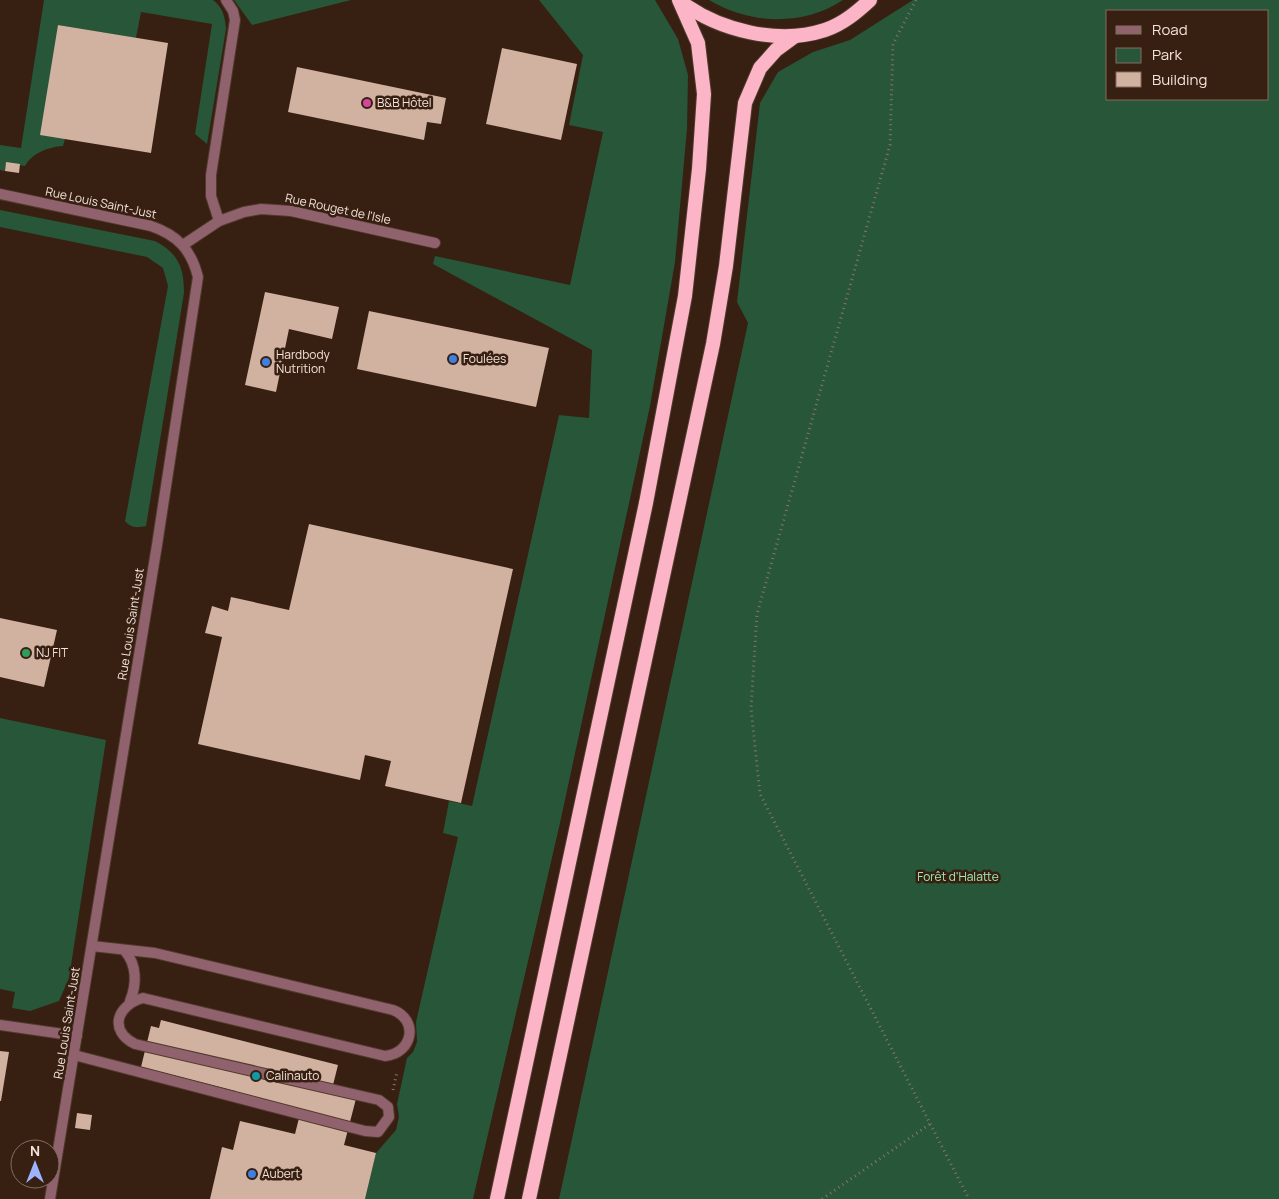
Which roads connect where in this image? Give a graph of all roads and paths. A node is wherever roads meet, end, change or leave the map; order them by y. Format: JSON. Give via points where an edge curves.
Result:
{"nodes":[{"id":1,"x":226,"y":0,"type":"edge"},
{"id":2,"x":679,"y":0,"type":"edge"},
{"id":3,"x":870,"y":0,"type":"edge"},
{"id":4,"x":916,"y":0,"type":"edge"},
{"id":5,"x":795,"y":36,"type":"junction"},
{"id":6,"x":0,"y":194,"type":"edge"},
{"id":7,"x":220,"y":221,"type":"junction"},
{"id":8,"x":435,"y":243,"type":"dead end"},
{"id":9,"x":183,"y":245,"type":"junction"},
{"id":10,"x":92,"y":946,"type":"junction"},
{"id":11,"x":125,"y":951,"type":"junction"},
{"id":12,"x":130,"y":1001,"type":"junction"},
{"id":13,"x":0,"y":1025,"type":"edge"},
{"id":14,"x":77,"y":1036,"type":"junction"},
{"id":15,"x":402,"y":1050,"type":"junction"},
{"id":16,"x":74,"y":1055,"type":"junction"},
{"id":17,"x":388,"y":1107,"type":"junction"},
{"id":18,"x":930,"y":1124,"type":"junction"},
{"id":19,"x":50,"y":1199,"type":"edge"},
{"id":20,"x":497,"y":1199,"type":"edge"},
{"id":21,"x":529,"y":1199,"type":"edge"},
{"id":22,"x":822,"y":1199,"type":"edge"},
{"id":23,"x":969,"y":1199,"type":"edge"}],
"edges":[{"from":1,"to":7,"type":"street","via":[[235,20],[210,186]]},
{"from":2,"to":5,"type":"highway","via":[[694,11],[726,25],[764,34]]},
{"from":2,"to":20,"type":"highway","via":[[698,43],[704,94],[700,169],[685,296],[646,504]]},
{"from":3,"to":5,"type":"highway","via":[[838,25]]},
{"from":4,"to":18,"type":"path","via":[[893,44],[890,145],[756,614],[751,708],[760,794]]},
{"from":5,"to":21,"type":"highway","via":[[760,68],[745,103],[714,344]]},
{"from":6,"to":9,"type":"street","name":"Rue Louis Saint-Just","via":[[151,226],[174,236]]},
{"from":7,"to":8,"type":"street","name":"Rue Rouget de l'Isle","via":[[244,212],[276,209]]},
{"from":7,"to":9,"type":"street","name":"Rue Rouget de l'Isle"},
{"from":9,"to":10,"type":"street","name":"Rue Louis Saint-Just","via":[[195,265],[197,290]]},
{"from":10,"to":11,"type":"street"},
{"from":10,"to":14,"type":"street","name":"Rue Louis Saint-Just"},
{"from":11,"to":12,"type":"street","via":[[133,964],[135,990]]},
{"from":11,"to":15,"type":"street","via":[[155,953],[402,1013],[410,1032]]},
{"from":12,"to":15,"type":"street","via":[[143,998],[385,1056]]},
{"from":12,"to":17,"type":"street","via":[[121,1010],[119,1022],[126,1040],[135,1044],[379,1100]]},
{"from":13,"to":14,"type":"street"},
{"from":14,"to":16,"type":"street","name":"Rue Louis Saint-Just"},
{"from":15,"to":17,"type":"path"},
{"from":16,"to":17,"type":"street","via":[[366,1131],[378,1132],[385,1125],[389,1117]]},
{"from":16,"to":19,"type":"street","name":"Rue Louis Saint-Just"},
{"from":18,"to":22,"type":"path"},
{"from":18,"to":23,"type":"path"}]}
